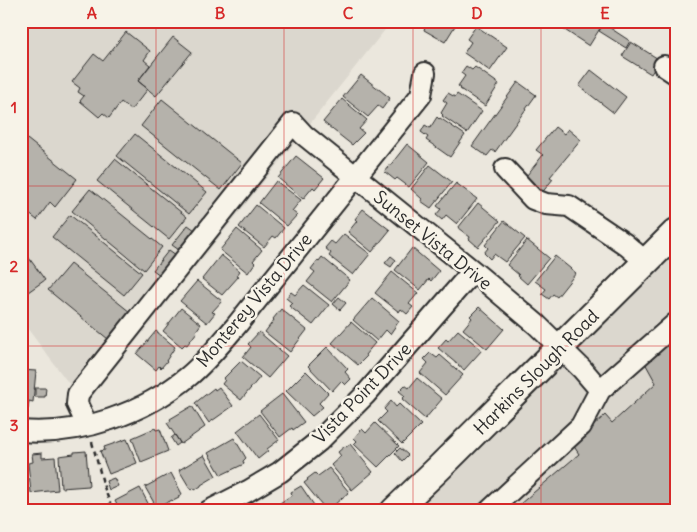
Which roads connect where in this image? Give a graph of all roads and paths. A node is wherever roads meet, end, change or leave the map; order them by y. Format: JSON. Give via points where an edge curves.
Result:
{"nodes":[{"id":1,"x":424,"y":73,"type":"dead end"},
{"id":2,"x":505,"y":169,"type":"dead end"},
{"id":3,"x":356,"y":177,"type":"junction"},
{"id":4,"x":676,"y":232,"type":"edge"},
{"id":5,"x":646,"y":262,"type":"junction"},
{"id":6,"x":473,"y":271,"type":"junction"},
{"id":7,"x":676,"y":323,"type":"edge"},
{"id":8,"x":560,"y":348,"type":"junction"},
{"id":9,"x":600,"y":390,"type":"junction"},
{"id":10,"x":21,"y":431,"type":"edge"},
{"id":11,"x":89,"y":432,"type":"junction"},
{"id":12,"x":113,"y":511,"type":"edge"},
{"id":13,"x":210,"y":511,"type":"edge"},
{"id":14,"x":394,"y":511,"type":"edge"},
{"id":15,"x":489,"y":511,"type":"edge"}],
"edges":[{"from":1,"to":3,"type":"street","name":"Monterey Vista Drive","via":[[421,95]]},
{"from":2,"to":5,"type":"street","via":[[533,198],[546,204],[569,206]]},
{"from":3,"to":6,"type":"street","name":"Sunset Vista Drive"},
{"from":3,"to":11,"type":"street","name":"Monterey Vista Drive","via":[[203,363],[160,396]]},
{"from":3,"to":11,"type":"street","name":"Sunset Vista Drive","via":[[293,123],[78,394],[77,404]]},
{"from":4,"to":5,"type":"main road","name":"Harkins Slough Road"},
{"from":5,"to":8,"type":"main road","name":"Harkins Slough Road"},
{"from":6,"to":8,"type":"street","name":"Sunset Vista Drive"},
{"from":6,"to":13,"type":"street","name":"Vista Point Drive","via":[[365,395],[320,441],[272,477]]},
{"from":7,"to":9,"type":"street"},
{"from":8,"to":9,"type":"street","name":"Sunset Vista Drive"},
{"from":8,"to":14,"type":"main road","name":"Harkins Slough Road"},
{"from":9,"to":15,"type":"street","via":[[581,426]]},
{"from":10,"to":11,"type":"street","name":"Monterey Vista Drive"},
{"from":11,"to":12,"type":"path"}]}
